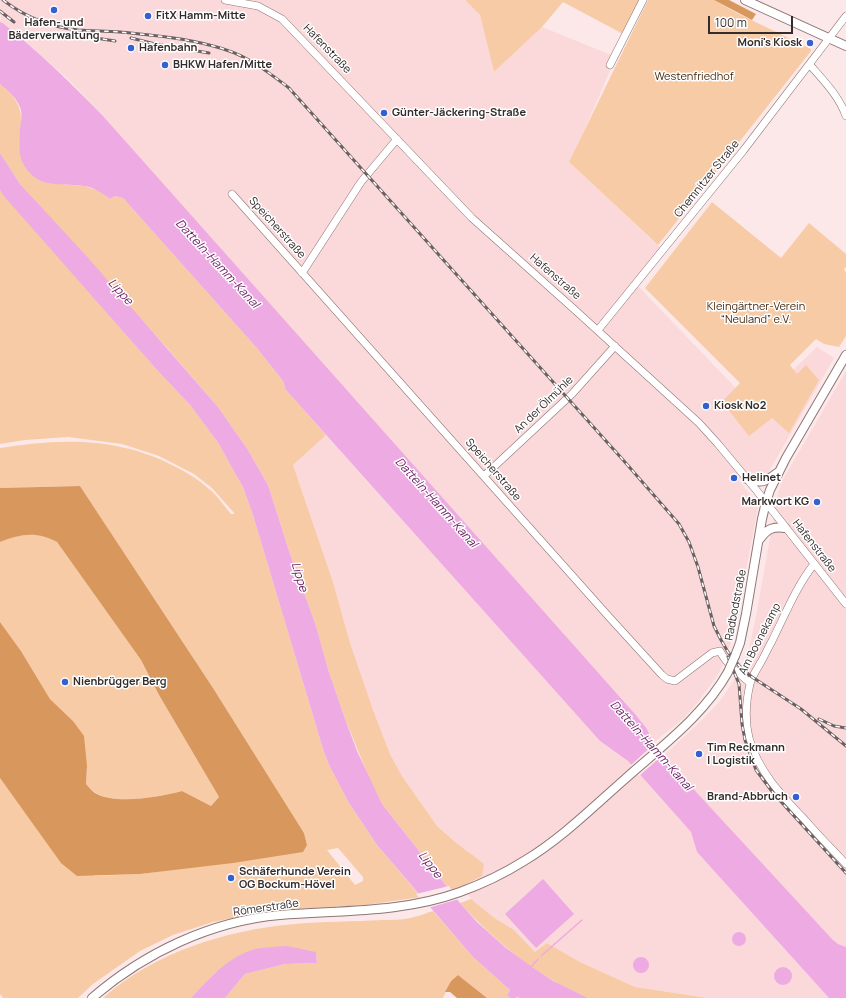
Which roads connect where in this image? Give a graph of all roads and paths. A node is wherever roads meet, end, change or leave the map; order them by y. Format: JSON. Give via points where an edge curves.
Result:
{"nodes":[{"id":1,"x":225,"y":0,"type":"edge"},
{"id":2,"x":643,"y":0,"type":"edge"},
{"id":3,"x":745,"y":0,"type":"edge"},
{"id":4,"x":846,"y":16,"type":"edge"},
{"id":5,"x":829,"y":38,"type":"junction"},
{"id":6,"x":846,"y":46,"type":"edge"},
{"id":7,"x":610,"y":65,"type":"dead end"},
{"id":8,"x":810,"y":65,"type":"junction"},
{"id":9,"x":846,"y":116,"type":"edge"},
{"id":10,"x":397,"y":140,"type":"junction"},
{"id":11,"x":232,"y":194,"type":"dead end"},
{"id":12,"x":302,"y":274,"type":"junction"},
{"id":13,"x":598,"y":330,"type":"junction"},
{"id":14,"x":615,"y":346,"type":"junction"},
{"id":15,"x":846,"y":355,"type":"edge"},
{"id":16,"x":779,"y":471,"type":"junction"},
{"id":17,"x":484,"y":476,"type":"junction"},
{"id":18,"x":748,"y":479,"type":"junction"},
{"id":19,"x":766,"y":502,"type":"junction"},
{"id":20,"x":785,"y":528,"type":"junction"},
{"id":21,"x":759,"y":542,"type":"junction"},
{"id":22,"x":814,"y":564,"type":"junction"},
{"id":23,"x":846,"y":604,"type":"edge"},
{"id":24,"x":750,"y":683,"type":"junction"},
{"id":25,"x":846,"y":864,"type":"edge"},
{"id":26,"x":460,"y":892,"type":"joint"},
{"id":27,"x":92,"y":998,"type":"edge"}],
"edges":[{"from":1,"to":10,"type":"street","name":"Hafenstraße","via":[[258,6],[282,19]]},
{"from":2,"to":7,"type":"street"},
{"from":3,"to":5,"type":"main road"},
{"from":4,"to":5,"type":"street","name":"Chemnitzer Straße"},
{"from":5,"to":6,"type":"main road"},
{"from":5,"to":8,"type":"street","name":"Chemnitzer Straße"},
{"from":8,"to":9,"type":"street","via":[[835,95]]},
{"from":8,"to":13,"type":"street","name":"Chemnitzer Straße"},
{"from":10,"to":12,"type":"street","via":[[360,182]]},
{"from":10,"to":13,"type":"street","name":"Hafenstraße","via":[[472,218]]},
{"from":11,"to":12,"type":"street","name":"Speicherstraße"},
{"from":12,"to":17,"type":"street","name":"Speicherstraße"},
{"from":13,"to":14,"type":"street","name":"Hafenstraße"},
{"from":14,"to":17,"type":"street","name":"An der Ölmühle","via":[[572,394]]},
{"from":14,"to":18,"type":"street","name":"Hafenstraße","via":[[699,423]]},
{"from":15,"to":16,"type":"main road","name":"Radbodstraße"},
{"from":16,"to":18,"type":"main road","via":[[765,482]]},
{"from":16,"to":19,"type":"main road","name":"Radbodstraße"},
{"from":17,"to":24,"type":"street","name":"Speicherstraße","via":[[667,679],[679,679],[712,653],[720,651]]},
{"from":18,"to":19,"type":"street","name":"Hafenstraße"},
{"from":19,"to":20,"type":"street","name":"Hafenstraße"},
{"from":19,"to":21,"type":"main road","name":"Radbodstraße"},
{"from":20,"to":21,"type":"main road","via":[[770,528]]},
{"from":20,"to":22,"type":"street","name":"Hafenstraße"},
{"from":21,"to":26,"type":"main road","name":"Radbodstraße","bridge":true,"via":[[740,643],[728,672],[714,695],[663,746],[567,830],[525,861]]},
{"from":22,"to":23,"type":"street","name":"Hafenstraße"},
{"from":22,"to":24,"type":"street","name":"Am Boonekamp","via":[[795,594]]},
{"from":24,"to":25,"type":"street","name":"Am Boonekamp","via":[[747,724],[757,757],[771,782]]},
{"from":26,"to":27,"type":"main road","name":"Römerstraße","via":[[423,902],[360,911],[278,915],[215,928],[166,948],[132,968]]}]}
